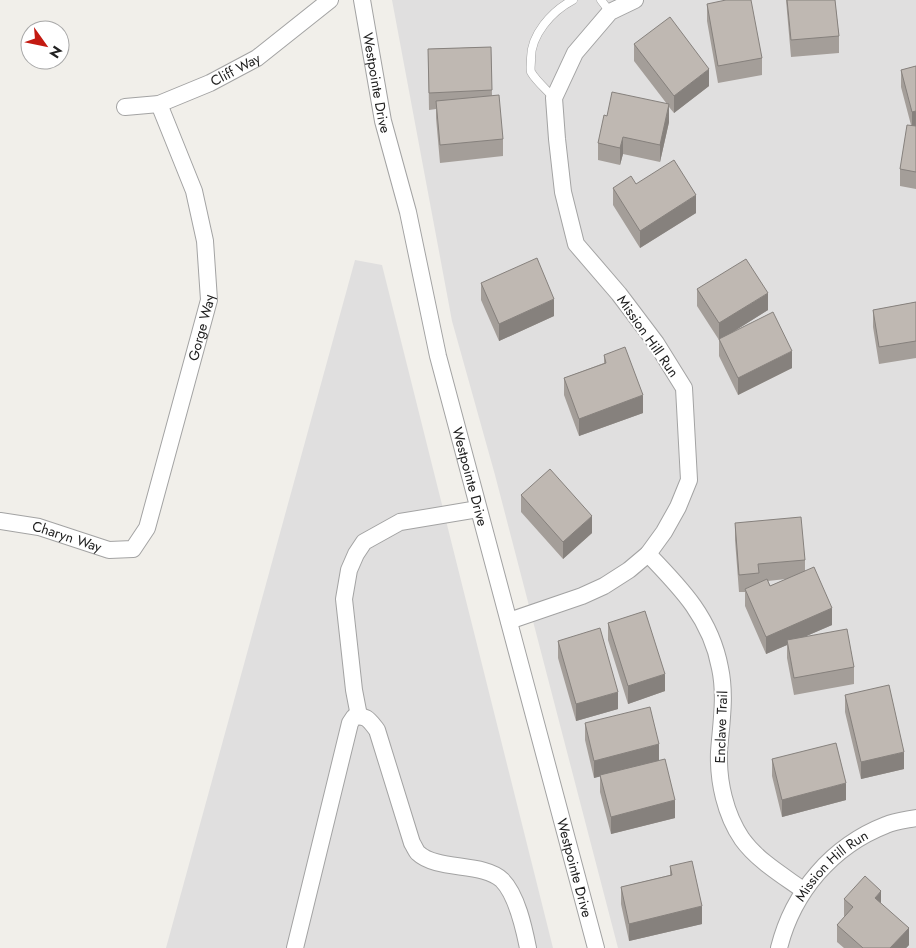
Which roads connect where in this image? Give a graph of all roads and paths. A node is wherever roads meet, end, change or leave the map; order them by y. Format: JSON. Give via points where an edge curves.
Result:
{"nodes":[{"id":1,"x":330,"y":0,"type":"edge"},
{"id":2,"x":362,"y":0,"type":"edge"},
{"id":3,"x":573,"y":0,"type":"edge"},
{"id":4,"x":635,"y":0,"type":"edge"},
{"id":5,"x":606,"y":6,"type":"edge"},
{"id":6,"x":554,"y":98,"type":"junction"},
{"id":7,"x":160,"y":104,"type":"junction"},
{"id":8,"x":125,"y":107,"type":"dead end"},
{"id":9,"x":478,"y":509,"type":"junction"},
{"id":10,"x":0,"y":521,"type":"edge"},
{"id":11,"x":133,"y":549,"type":"joint"},
{"id":12,"x":648,"y":554,"type":"junction"},
{"id":13,"x":509,"y":622,"type":"junction"},
{"id":14,"x":359,"y":716,"type":"junction"},
{"id":15,"x":916,"y":818,"type":"edge"},
{"id":16,"x":803,"y":890,"type":"junction"},
{"id":17,"x":295,"y":948,"type":"edge"},
{"id":18,"x":528,"y":948,"type":"edge"},
{"id":19,"x":596,"y":948,"type":"edge"},
{"id":20,"x":779,"y":948,"type":"edge"}],
"edges":[{"from":1,"to":7,"type":"street","name":"Cliff Way","via":[[257,58]]},
{"from":2,"to":9,"type":"street","name":"Westpointe Drive","via":[[383,121],[408,212],[438,356]]},
{"from":3,"to":6,"type":"lane","via":[[562,6],[539,31],[530,52],[531,71]]},
{"from":4,"to":5,"type":"street"},
{"from":5,"to":6,"type":"street","via":[[575,53]]},
{"from":6,"to":12,"type":"street","name":"Mission Hill Run","via":[[563,192],[576,244],[620,294],[684,388],[689,480],[678,507]]},
{"from":7,"to":8,"type":"street","name":"Cliff Way"},
{"from":7,"to":11,"type":"street","name":"Gorge Way","via":[[194,191],[205,241],[209,300],[146,528]]},
{"from":9,"to":13,"type":"street","name":"Westpointe Drive"},
{"from":9,"to":14,"type":"street","via":[[400,522],[364,542],[356,554],[344,599]]},
{"from":10,"to":11,"type":"street","name":"Charyn Way","via":[[39,527],[109,550]]},
{"from":12,"to":13,"type":"street","name":"Mission Hill Run","via":[[604,586],[569,602]]},
{"from":12,"to":16,"type":"street","name":"Enclave Trail","via":[[691,601],[713,643],[724,695],[720,776],[732,820],[743,840],[760,857]]},
{"from":13,"to":19,"type":"street","name":"Westpointe Drive"},
{"from":14,"to":17,"type":"street","via":[[350,723]]},
{"from":14,"to":18,"type":"street","via":[[368,718],[377,730],[412,843],[418,853],[438,862],[501,879],[511,892]]},
{"from":15,"to":16,"type":"street","name":"Mission Hill Run","via":[[887,825],[856,840],[827,863]]},
{"from":16,"to":20,"type":"street","name":"Mission Hill Run"}]}
